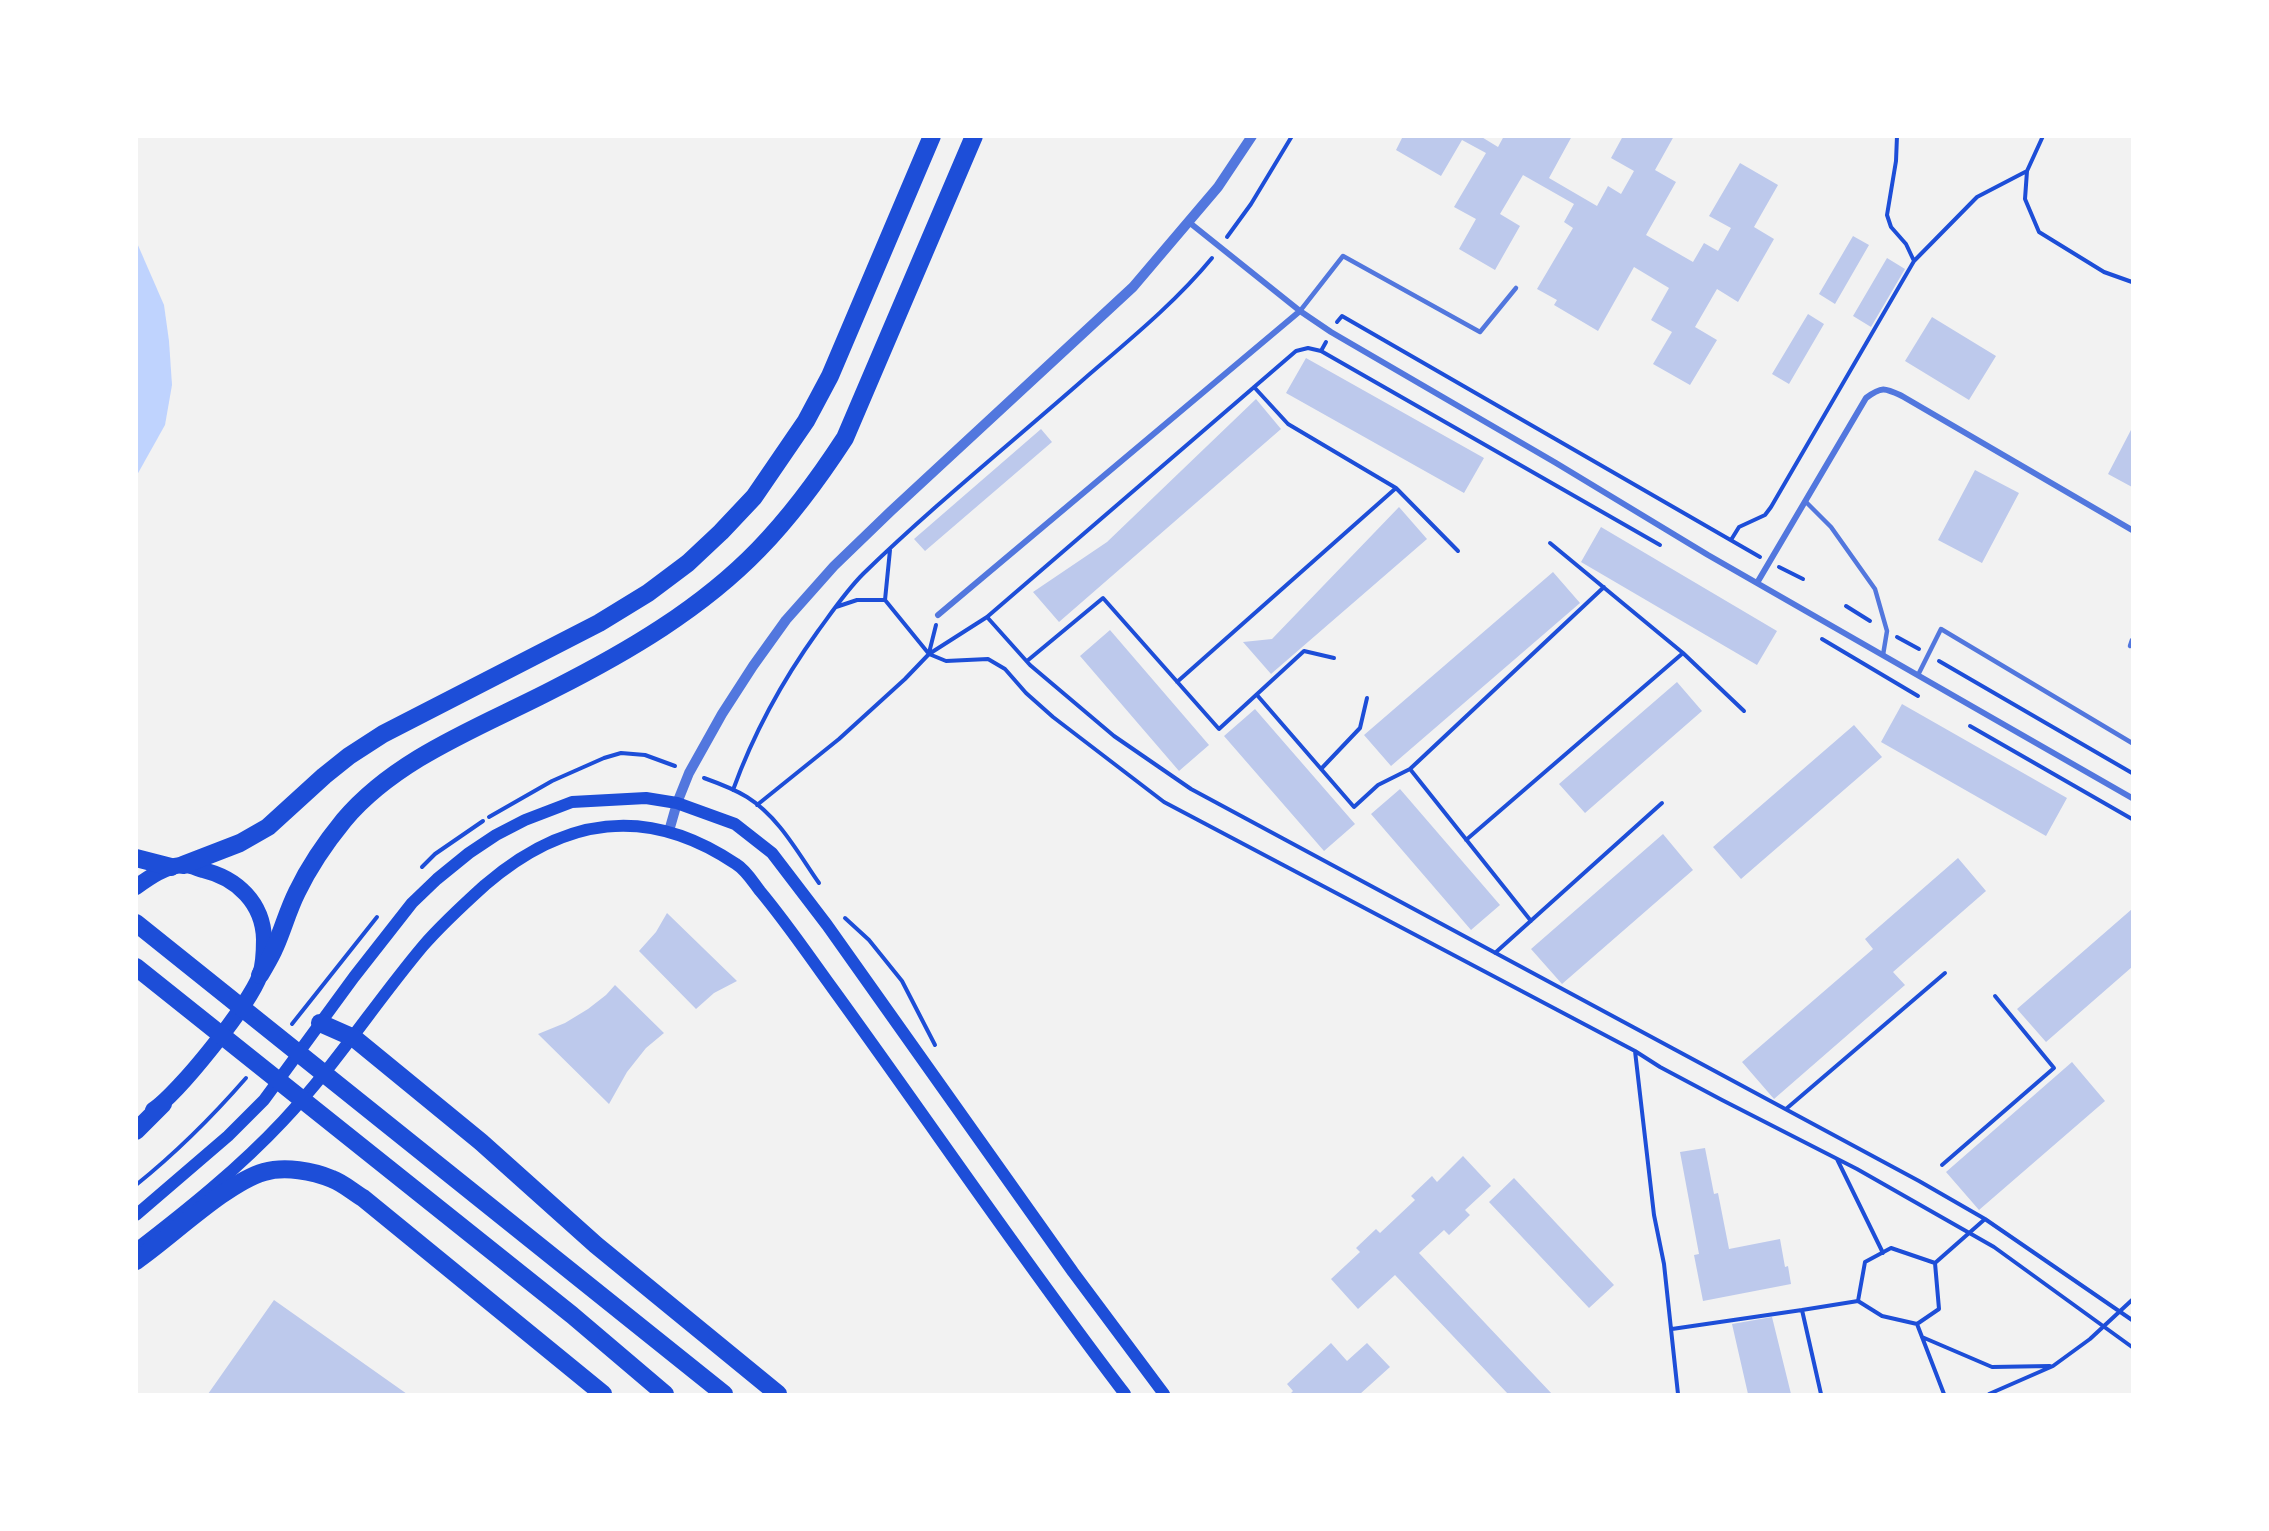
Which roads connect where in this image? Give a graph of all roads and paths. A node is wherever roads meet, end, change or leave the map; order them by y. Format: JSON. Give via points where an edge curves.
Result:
{"nodes":[{"id":1,"x":932,"y":136,"type":"edge"},
{"id":2,"x":974,"y":136,"type":"edge"},
{"id":3,"x":1252,"y":136,"type":"edge"},
{"id":4,"x":1292,"y":136,"type":"edge"},
{"id":5,"x":1897,"y":136,"type":"edge"},
{"id":6,"x":2043,"y":136,"type":"edge"},
{"id":7,"x":2027,"y":171,"type":"junction"},
{"id":8,"x":1190,"y":223,"type":"junction"},
{"id":9,"x":1221,"y":247,"type":"junction"},
{"id":10,"x":1914,"y":261,"type":"junction"},
{"id":11,"x":2133,"y":282,"type":"edge"},
{"id":12,"x":1516,"y":288,"type":"dead end"},
{"id":13,"x":1300,"y":311,"type":"junction"},
{"id":14,"x":1321,"y":351,"type":"dead end"},
{"id":15,"x":1254,"y":387,"type":"junction"},
{"id":16,"x":1396,"y":488,"type":"junction"},
{"id":17,"x":1805,"y":501,"type":"junction"},
{"id":18,"x":2133,"y":530,"type":"edge"},
{"id":19,"x":1731,"y":540,"type":"dead end"},
{"id":20,"x":1550,"y":543,"type":"dead end"},
{"id":21,"x":890,"y":550,"type":"junction"},
{"id":22,"x":1458,"y":550,"type":"dead end"},
{"id":23,"x":1757,"y":583,"type":"junction"},
{"id":24,"x":1604,"y":587,"type":"junction"},
{"id":25,"x":885,"y":600,"type":"junction"},
{"id":26,"x":1846,"y":606,"type":"dead end"},
{"id":27,"x":835,"y":607,"type":"junction"},
{"id":28,"x":938,"y":615,"type":"joint"},
{"id":29,"x":987,"y":617,"type":"junction"},
{"id":30,"x":1887,"y":631,"type":"junction"},
{"id":31,"x":1824,"y":640,"type":"dead end"},
{"id":32,"x":1683,"y":653,"type":"junction"},
{"id":33,"x":929,"y":654,"type":"junction"},
{"id":34,"x":1883,"y":655,"type":"junction"},
{"id":35,"x":1928,"y":655,"type":"junction"},
{"id":36,"x":1334,"y":658,"type":"dead end"},
{"id":37,"x":1027,"y":661,"type":"junction"},
{"id":38,"x":1918,"y":675,"type":"junction"},
{"id":39,"x":1176,"y":681,"type":"junction"},
{"id":40,"x":1257,"y":695,"type":"junction"},
{"id":41,"x":1918,"y":696,"type":"dead end"},
{"id":42,"x":1367,"y":698,"type":"dead end"},
{"id":43,"x":1744,"y":711,"type":"dead end"},
{"id":44,"x":1970,"y":726,"type":"dead end"},
{"id":45,"x":2133,"y":743,"type":"edge"},
{"id":46,"x":1321,"y":769,"type":"junction"},
{"id":47,"x":1410,"y":769,"type":"junction"},
{"id":48,"x":2133,"y":773,"type":"edge"},
{"id":49,"x":733,"y":790,"type":"dead end"},
{"id":50,"x":2133,"y":798,"type":"edge"},
{"id":51,"x":677,"y":803,"type":"junction"},
{"id":52,"x":1662,"y":803,"type":"dead end"},
{"id":53,"x":757,"y":805,"type":"dead end"},
{"id":54,"x":2133,"y":819,"type":"edge"},
{"id":55,"x":669,"y":831,"type":"junction"},
{"id":56,"x":1466,"y":840,"type":"junction"},
{"id":57,"x":136,"y":858,"type":"edge"},
{"id":58,"x":177,"y":866,"type":"junction"},
{"id":59,"x":136,"y":887,"type":"edge"},
{"id":60,"x":1531,"y":921,"type":"junction"},
{"id":61,"x":136,"y":923,"type":"edge"},
{"id":62,"x":1495,"y":953,"type":"junction"},
{"id":63,"x":136,"y":967,"type":"edge"},
{"id":64,"x":1945,"y":973,"type":"dead end"},
{"id":65,"x":260,"y":975,"type":"junction"},
{"id":66,"x":1995,"y":996,"type":"dead end"},
{"id":67,"x":320,"y":1023,"type":"junction"},
{"id":68,"x":354,"y":1038,"type":"junction"},
{"id":69,"x":1635,"y":1051,"type":"junction"},
{"id":70,"x":163,"y":1104,"type":"junction"},
{"id":71,"x":1785,"y":1109,"type":"junction"},
{"id":72,"x":136,"y":1119,"type":"edge"},
{"id":73,"x":136,"y":1131,"type":"edge"},
{"id":74,"x":1836,"y":1158,"type":"junction"},
{"id":75,"x":1942,"y":1165,"type":"dead end"},
{"id":76,"x":136,"y":1215,"type":"edge"},
{"id":77,"x":1985,"y":1219,"type":"junction"},
{"id":78,"x":1968,"y":1232,"type":"junction"},
{"id":79,"x":136,"y":1249,"type":"edge"},
{"id":80,"x":1883,"y":1252,"type":"junction"},
{"id":81,"x":136,"y":1261,"type":"edge"},
{"id":82,"x":1935,"y":1263,"type":"junction"},
{"id":83,"x":2133,"y":1300,"type":"edge"},
{"id":84,"x":1858,"y":1301,"type":"junction"},
{"id":85,"x":2121,"y":1310,"type":"junction"},
{"id":86,"x":1802,"y":1311,"type":"junction"},
{"id":87,"x":2133,"y":1320,"type":"edge"},
{"id":88,"x":1917,"y":1324,"type":"junction"},
{"id":89,"x":2105,"y":1326,"type":"junction"},
{"id":90,"x":1671,"y":1329,"type":"junction"},
{"id":91,"x":1922,"y":1336,"type":"junction"},
{"id":92,"x":2133,"y":1347,"type":"edge"},
{"id":93,"x":2053,"y":1366,"type":"junction"},
{"id":94,"x":1945,"y":1394,"type":"edge"},
{"id":95,"x":603,"y":1395,"type":"edge"},
{"id":96,"x":665,"y":1395,"type":"edge"},
{"id":97,"x":724,"y":1395,"type":"edge"},
{"id":98,"x":778,"y":1395,"type":"edge"},
{"id":99,"x":1125,"y":1395,"type":"edge"},
{"id":100,"x":1164,"y":1395,"type":"edge"},
{"id":101,"x":1678,"y":1395,"type":"edge"},
{"id":102,"x":1821,"y":1395,"type":"edge"},
{"id":103,"x":1989,"y":1395,"type":"edge"}],
"edges":[{"from":1,"to":58,"type":"highway","via":[[830,376],[806,421],[760,489],[721,532],[648,593],[599,623],[383,734],[349,756],[268,827],[240,843]]},
{"from":2,"to":65,"type":"highway","via":[[845,438],[792,513],[723,581],[647,638],[432,752],[371,793],[318,855]]},
{"from":3,"to":8,"type":"street"},
{"from":4,"to":9,"type":"path"},
{"from":5,"to":10,"type":"path","via":[[1887,215]]},
{"from":6,"to":7,"type":"path"},
{"from":7,"to":10,"type":"path","via":[[1977,197]]},
{"from":7,"to":11,"type":"path","via":[[2025,199],[2039,232],[2104,272]]},
{"from":8,"to":9,"type":"street"},
{"from":8,"to":51,"type":"street","via":[[1133,287],[891,511],[786,620],[722,714]]},
{"from":9,"to":13,"type":"street"},
{"from":9,"to":21,"type":"path","via":[[1144,327]]},
{"from":10,"to":19,"type":"path","via":[[1772,507],[1765,515],[1739,527]]},
{"from":12,"to":13,"type":"lane","via":[[1480,332],[1343,256]]},
{"from":13,"to":23,"type":"street"},
{"from":13,"to":28,"type":"street"},
{"from":14,"to":15,"type":"path","via":[[1296,351]]},
{"from":15,"to":16,"type":"path","via":[[1288,424]]},
{"from":15,"to":29,"type":"path"},
{"from":16,"to":22,"type":"path"},
{"from":16,"to":39,"type":"path"},
{"from":17,"to":18,"type":"street","via":[[1866,398],[1886,389]]},
{"from":17,"to":23,"type":"street"},
{"from":17,"to":30,"type":"lane","via":[[1831,527],[1875,589]]},
{"from":20,"to":24,"type":"path"},
{"from":21,"to":25,"type":"path"},
{"from":21,"to":27,"type":"path"},
{"from":23,"to":34,"type":"street"},
{"from":24,"to":32,"type":"path"},
{"from":24,"to":47,"type":"path"},
{"from":25,"to":27,"type":"path","via":[[857,600]]},
{"from":25,"to":33,"type":"path"},
{"from":26,"to":30,"type":"path"},
{"from":27,"to":49,"type":"path","via":[[767,709]]},
{"from":28,"to":33,"type":"path"},
{"from":29,"to":33,"type":"path"},
{"from":29,"to":37,"type":"path"},
{"from":30,"to":34,"type":"lane"},
{"from":30,"to":35,"type":"path"},
{"from":31,"to":41,"type":"path"},
{"from":32,"to":43,"type":"path"},
{"from":32,"to":56,"type":"path"},
{"from":33,"to":53,"type":"path","via":[[839,739]]},
{"from":33,"to":69,"type":"path","via":[[946,661],[988,659],[1005,669],[1053,717],[1164,802]]},
{"from":34,"to":38,"type":"street"},
{"from":35,"to":38,"type":"lane"},
{"from":35,"to":45,"type":"lane","via":[[1941,629]]},
{"from":35,"to":48,"type":"path"},
{"from":36,"to":40,"type":"path","via":[[1304,651]]},
{"from":37,"to":39,"type":"path","via":[[1103,598]]},
{"from":37,"to":62,"type":"path","via":[[1114,736],[1191,789]]},
{"from":38,"to":50,"type":"street"},
{"from":39,"to":40,"type":"path","via":[[1219,729]]},
{"from":40,"to":46,"type":"path"},
{"from":42,"to":46,"type":"path","via":[[1360,728]]},
{"from":44,"to":54,"type":"path"},
{"from":46,"to":47,"type":"path","via":[[1354,807],[1378,785]]},
{"from":47,"to":56,"type":"path"},
{"from":51,"to":55,"type":"street"},
{"from":51,"to":67,"type":"main road","via":[[646,798],[572,802],[496,835],[412,903]]},
{"from":51,"to":100,"type":"main road","via":[[735,824],[772,853]]},
{"from":52,"to":60,"type":"path"},
{"from":55,"to":68,"type":"main road","via":[[616,825],[591,827],[564,835],[516,862],[466,902],[426,942]]},
{"from":55,"to":99,"type":"main road","via":[[708,847],[740,867],[759,890]]},
{"from":56,"to":60,"type":"path"},
{"from":57,"to":58,"type":"highway"},
{"from":58,"to":59,"type":"highway","via":[[154,874]]},
{"from":58,"to":65,"type":"highway","via":[[225,877],[241,888],[254,905],[262,922],[264,941]]},
{"from":60,"to":62,"type":"path"},
{"from":61,"to":97,"type":"highway"},
{"from":62,"to":71,"type":"path"},
{"from":63,"to":96,"type":"highway","via":[[572,1315]]},
{"from":64,"to":71,"type":"path"},
{"from":65,"to":70,"type":"highway","via":[[228,1026]]},
{"from":66,"to":75,"type":"path","via":[[2054,1068]]},
{"from":67,"to":68,"type":"highway"},
{"from":67,"to":76,"type":"main road","via":[[264,1100],[228,1137]]},
{"from":68,"to":79,"type":"main road","via":[[285,1120],[245,1159]]},
{"from":68,"to":98,"type":"highway"},
{"from":69,"to":74,"type":"path"},
{"from":69,"to":90,"type":"path"},
{"from":70,"to":72,"type":"highway"},
{"from":70,"to":73,"type":"highway"},
{"from":71,"to":77,"type":"path"},
{"from":74,"to":78,"type":"path"},
{"from":74,"to":80,"type":"path"},
{"from":77,"to":78,"type":"path"},
{"from":77,"to":85,"type":"path"},
{"from":78,"to":82,"type":"path"},
{"from":78,"to":89,"type":"path"},
{"from":80,"to":82,"type":"path","via":[[1891,1248]]},
{"from":80,"to":84,"type":"path","via":[[1866,1262]]},
{"from":81,"to":95,"type":"highway","via":[[249,1178],[285,1170],[317,1174],[363,1198]]},
{"from":82,"to":88,"type":"path","via":[[1939,1309]]},
{"from":83,"to":85,"type":"path"},
{"from":84,"to":86,"type":"path"},
{"from":84,"to":88,"type":"path","via":[[1882,1316]]},
{"from":85,"to":87,"type":"path"},
{"from":85,"to":89,"type":"path"},
{"from":86,"to":90,"type":"path"},
{"from":86,"to":102,"type":"path"},
{"from":88,"to":91,"type":"path"},
{"from":89,"to":92,"type":"path"},
{"from":89,"to":93,"type":"path"},
{"from":90,"to":101,"type":"path"},
{"from":91,"to":93,"type":"path","via":[[1992,1367]]},
{"from":91,"to":94,"type":"path"},
{"from":93,"to":103,"type":"path"}]}
